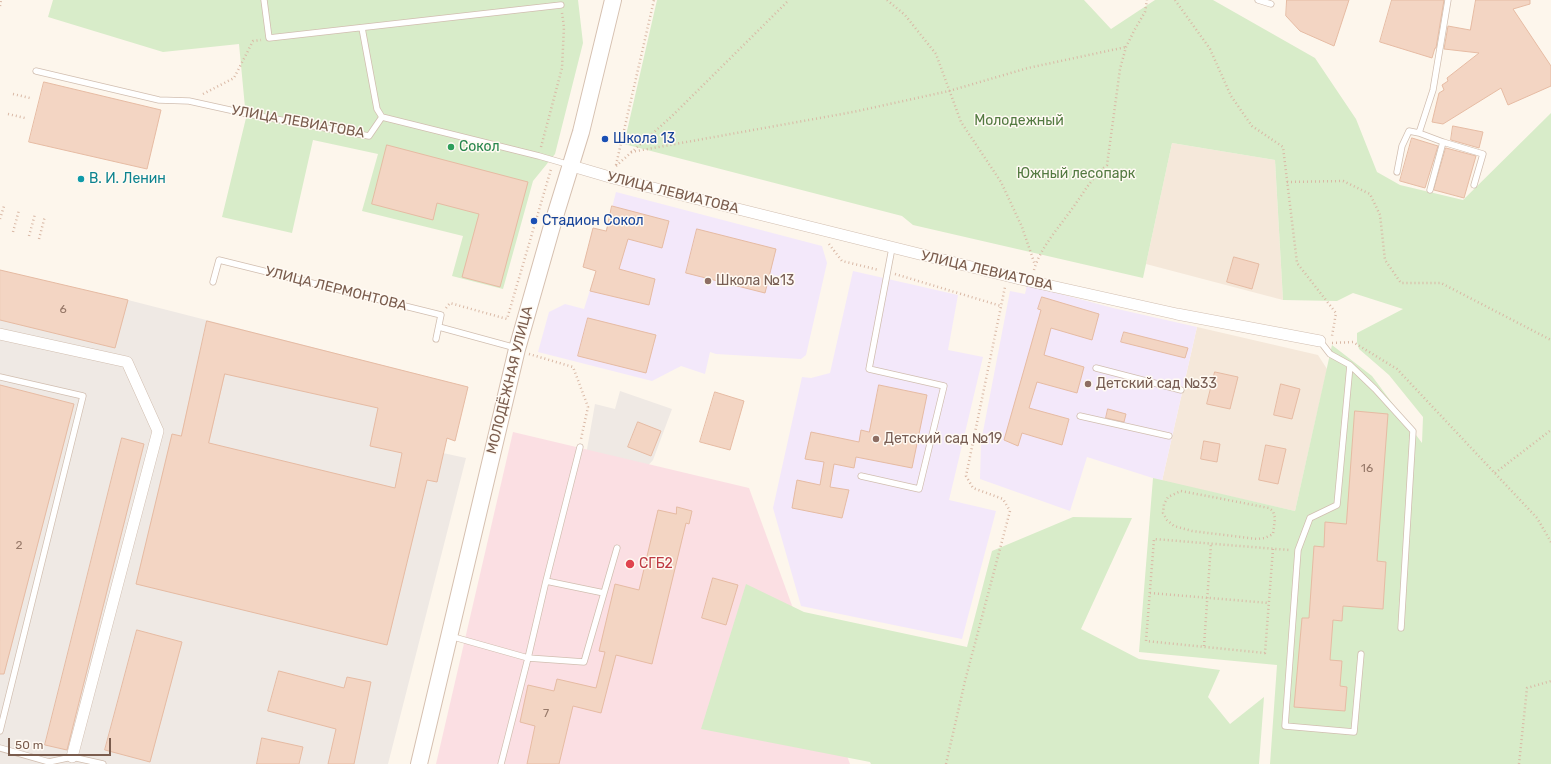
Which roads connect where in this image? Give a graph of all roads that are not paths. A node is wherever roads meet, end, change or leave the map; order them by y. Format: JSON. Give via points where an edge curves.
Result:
{"nodes":[{"id":1,"x":264,"y":0,"type":"edge"},
{"id":2,"x":613,"y":0,"type":"edge"},
{"id":3,"x":1258,"y":0,"type":"edge"},
{"id":4,"x":1448,"y":0,"type":"edge"},
{"id":5,"x":1271,"y":4,"type":"dead end"},
{"id":6,"x":561,"y":5,"type":"road end"},
{"id":7,"x":362,"y":28,"type":"junction"},
{"id":8,"x":36,"y":71,"type":"dead end"},
{"id":9,"x":382,"y":117,"type":"junction"},
{"id":10,"x":1419,"y":133,"type":"junction"},
{"id":11,"x":1443,"y":142,"type":"junction"},
{"id":12,"x":572,"y":166,"type":"junction"},
{"id":13,"x":1397,"y":172,"type":"dead end"},
{"id":14,"x":1474,"y":184,"type":"dead end"},
{"id":15,"x":1430,"y":190,"type":"dead end"},
{"id":16,"x":892,"y":248,"type":"junction"},
{"id":17,"x":213,"y":282,"type":"dead end"},
{"id":18,"x":439,"y":327,"type":"junction"},
{"id":19,"x":0,"y":334,"type":"edge"},
{"id":20,"x":436,"y":338,"type":"dead end"},
{"id":21,"x":1320,"y":341,"type":"joint"},
{"id":22,"x":523,"y":351,"type":"junction"},
{"id":23,"x":1350,"y":365,"type":"junction"},
{"id":24,"x":1096,"y":368,"type":"dead end"},
{"id":25,"x":0,"y":377,"type":"edge"},
{"id":26,"x":1182,"y":390,"type":"dead end"},
{"id":27,"x":1080,"y":416,"type":"dead end"},
{"id":28,"x":1169,"y":436,"type":"dead end"},
{"id":29,"x":580,"y":447,"type":"road end"},
{"id":30,"x":861,"y":476,"type":"dead end"},
{"id":31,"x":617,"y":548,"type":"dead end"},
{"id":32,"x":546,"y":581,"type":"junction"},
{"id":33,"x":604,"y":593,"type":"junction"},
{"id":34,"x":1401,"y":628,"type":"dead end"},
{"id":35,"x":449,"y":636,"type":"junction"},
{"id":36,"x":1361,"y":654,"type":"dead end"},
{"id":37,"x":528,"y":658,"type":"junction"},
{"id":38,"x":0,"y":731,"type":"edge"},
{"id":39,"x":0,"y":748,"type":"edge"},
{"id":40,"x":72,"y":757,"type":"junction"},
{"id":41,"x":103,"y":764,"type":"edge"},
{"id":42,"x":419,"y":764,"type":"edge"},
{"id":43,"x":501,"y":764,"type":"edge"}],
"edges":[{"from":1,"to":7,"type":"lane","via":[[269,38]]},
{"from":2,"to":12,"type":"main road","name":"МОЛОДЁЖНАЯ УЛИЦА"},
{"from":3,"to":5,"type":"lane"},
{"from":4,"to":10,"type":"lane","via":[[1433,90]]},
{"from":6,"to":7,"type":"lane"},
{"from":7,"to":9,"type":"lane","via":[[377,109]]},
{"from":8,"to":9,"type":"lane","name":"УЛИЦА ЛЕВИАТОВА","via":[[159,100],[189,101],[369,136]]},
{"from":9,"to":12,"type":"lane","name":"УЛИЦА ЛЕВИАТОВА"},
{"from":10,"to":11,"type":"lane"},
{"from":10,"to":13,"type":"lane","via":[[1409,132],[1402,146]]},
{"from":11,"to":14,"type":"lane","via":[[1483,154]]},
{"from":11,"to":15,"type":"lane"},
{"from":12,"to":16,"type":"street","name":"УЛИЦА ЛЕВИАТОВА"},
{"from":12,"to":22,"type":"main road","name":"МОЛОДЁЖНАЯ УЛИЦА","via":[[552,226]]},
{"from":16,"to":21,"type":"street","name":"УЛИЦА ЛЕВИАТОВА","via":[[1177,314]]},
{"from":16,"to":30,"type":"lane","via":[[869,369],[944,386],[919,489]]},
{"from":17,"to":18,"type":"lane","name":"УЛИЦА ЛЕРМОНТОВА","via":[[220,260],[441,315]]},
{"from":18,"to":20,"type":"lane"},
{"from":18,"to":22,"type":"lane"},
{"from":19,"to":40,"type":"street","via":[[127,362],[158,431]]},
{"from":21,"to":23,"type":"lane","via":[[1330,354]]},
{"from":22,"to":35,"type":"main road","name":"МОЛОДЁЖНАЯ УЛИЦА"},
{"from":23,"to":34,"type":"lane","via":[[1413,431]]},
{"from":23,"to":36,"type":"lane","via":[[1337,505],[1310,518],[1298,550],[1285,726],[1354,732]]},
{"from":24,"to":26,"type":"lane"},
{"from":25,"to":38,"type":"lane","via":[[83,396]]},
{"from":27,"to":28,"type":"lane"},
{"from":29,"to":32,"type":"lane"},
{"from":31,"to":33,"type":"lane"},
{"from":32,"to":33,"type":"lane"},
{"from":32,"to":37,"type":"lane"},
{"from":33,"to":37,"type":"lane","via":[[584,662]]},
{"from":35,"to":37,"type":"lane"},
{"from":35,"to":42,"type":"main road","name":"МОЛОДЁЖНАЯ УЛИЦА"},
{"from":37,"to":43,"type":"lane"},
{"from":39,"to":40,"type":"lane","via":[[49,762]]},
{"from":40,"to":41,"type":"lane"}]}
